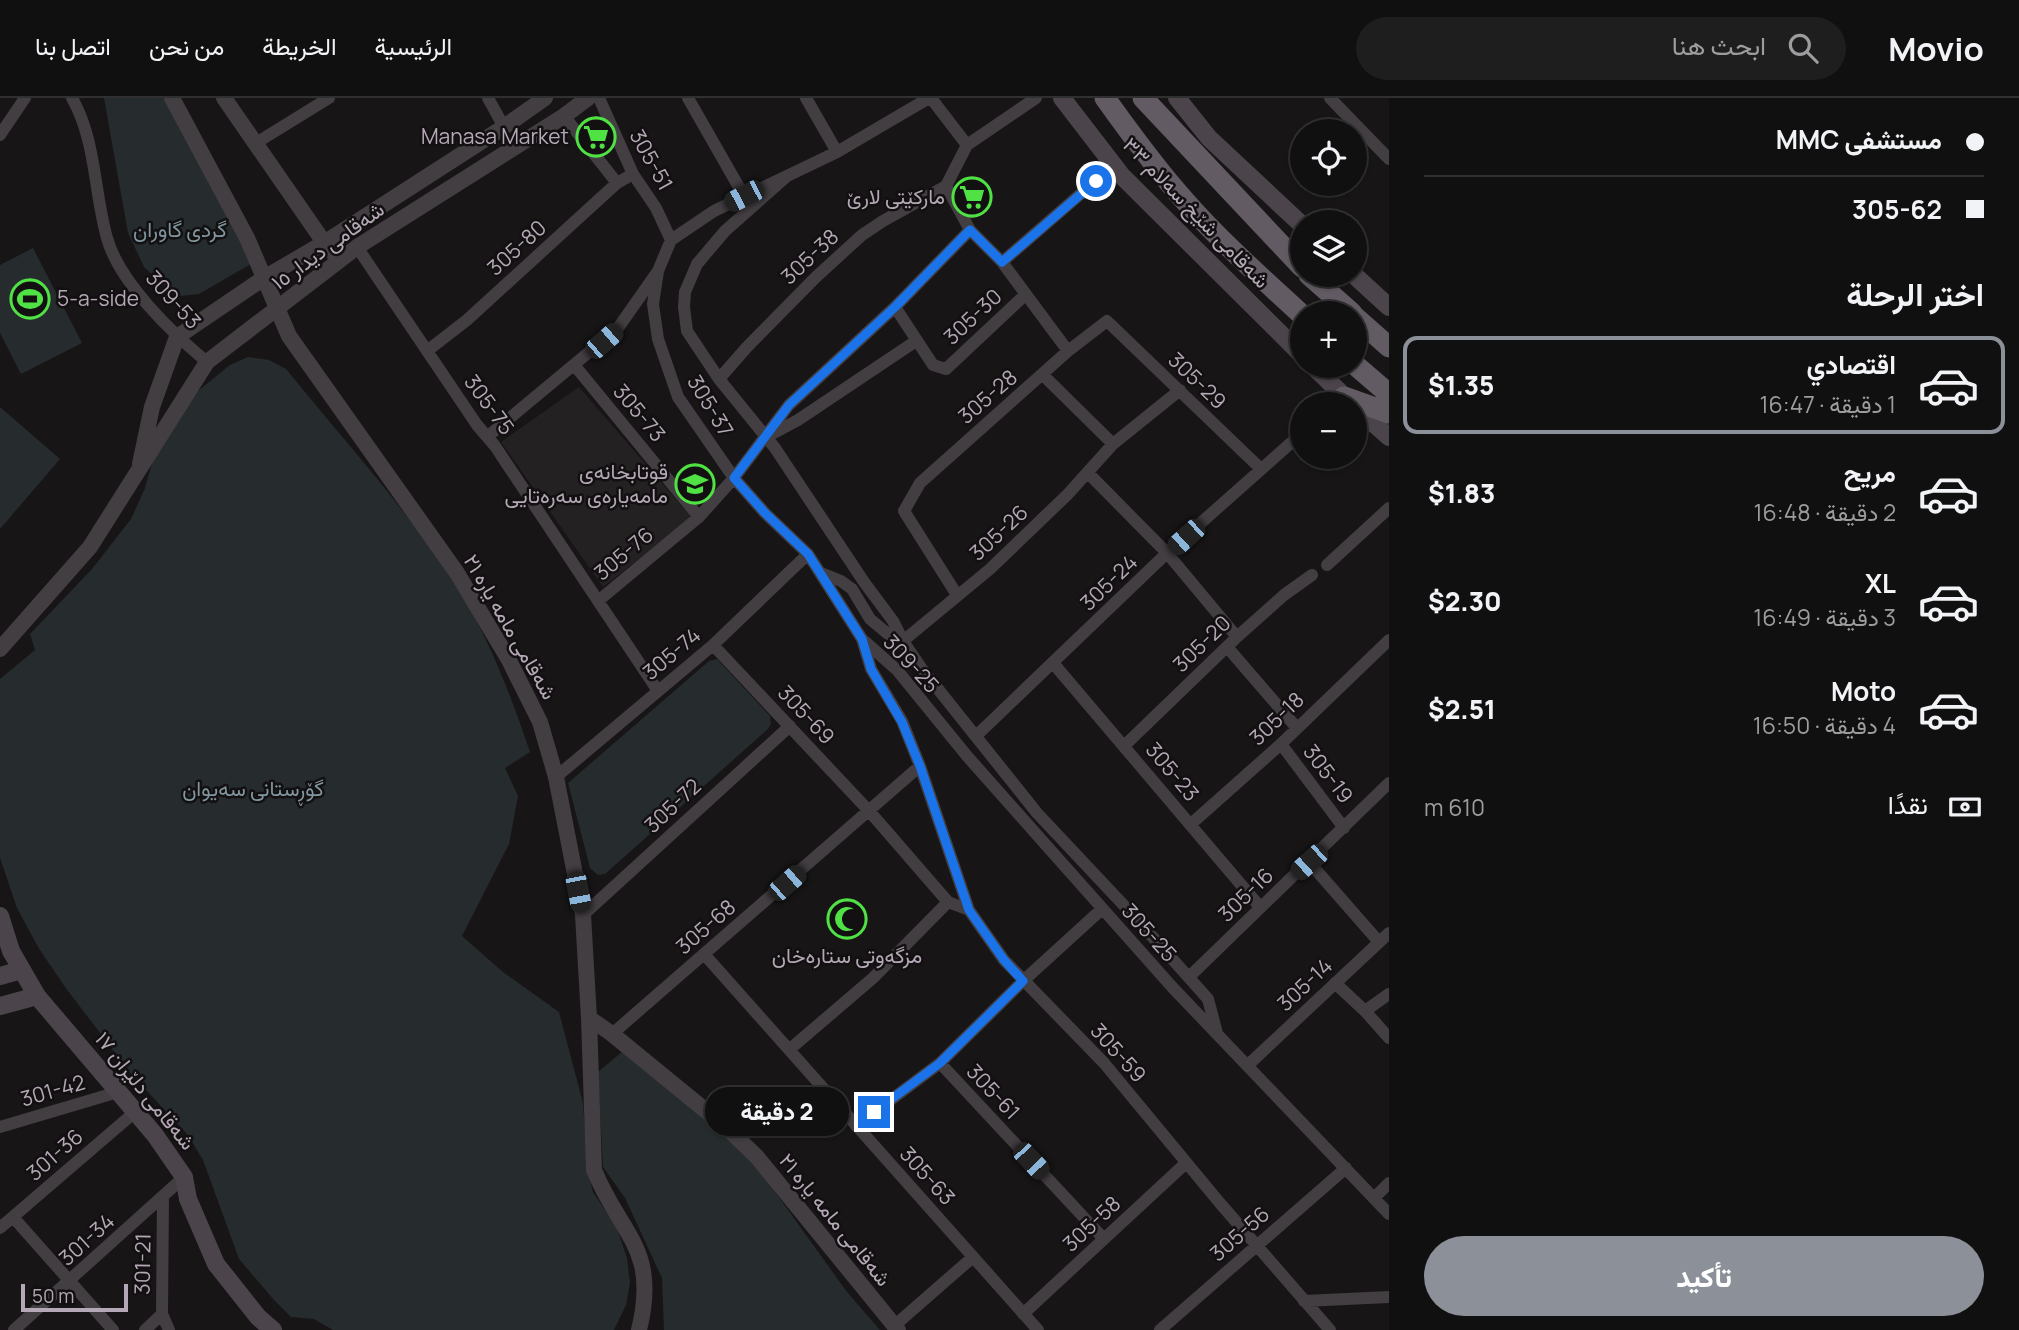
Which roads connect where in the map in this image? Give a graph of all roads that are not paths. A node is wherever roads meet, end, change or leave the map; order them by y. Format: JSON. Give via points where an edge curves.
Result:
{"nodes":[{"id":1,"x":24,"y":98,"type":"edge"},
{"id":2,"x":72,"y":98,"type":"edge"},
{"id":3,"x":172,"y":98,"type":"edge"},
{"id":4,"x":224,"y":98,"type":"edge"},
{"id":5,"x":329,"y":98,"type":"edge"},
{"id":6,"x":488,"y":98,"type":"edge"},
{"id":7,"x":545,"y":98,"type":"edge"},
{"id":8,"x":588,"y":98,"type":"edge"},
{"id":9,"x":598,"y":98,"type":"edge"},
{"id":10,"x":688,"y":98,"type":"edge"},
{"id":11,"x":806,"y":98,"type":"edge"},
{"id":12,"x":930,"y":98,"type":"edge"},
{"id":13,"x":1036,"y":98,"type":"edge"},
{"id":14,"x":1062,"y":98,"type":"edge"},
{"id":15,"x":1143,"y":98,"type":"edge"},
{"id":16,"x":1177,"y":98,"type":"edge"},
{"id":17,"x":1107,"y":99,"type":"edge"},
{"id":18,"x":1334,"y":99,"type":"edge"},
{"id":19,"x":564,"y":116,"type":"junction"},
{"id":20,"x":504,"y":127,"type":"junction"},
{"id":21,"x":0,"y":135,"type":"edge"},
{"id":22,"x":256,"y":143,"type":"junction"},
{"id":23,"x":967,"y":145,"type":"junction"},
{"id":24,"x":838,"y":152,"type":"junction"},
{"id":25,"x":1389,"y":159,"type":"edge"},
{"id":26,"x":1114,"y":165,"type":"junction"},
{"id":27,"x":632,"y":174,"type":"junction"},
{"id":28,"x":787,"y":176,"type":"junction"},
{"id":29,"x":617,"y":183,"type":"junction"},
{"id":30,"x":946,"y":186,"type":"junction"},
{"id":31,"x":744,"y":196,"type":"junction"},
{"id":32,"x":1290,"y":214,"type":"edge"},
{"id":33,"x":970,"y":230,"type":"junction"},
{"id":34,"x":671,"y":240,"type":"junction"},
{"id":35,"x":324,"y":243,"type":"junction"},
{"id":36,"x":357,"y":247,"type":"junction"},
{"id":37,"x":1290,"y":254,"type":"edge"},
{"id":38,"x":338,"y":262,"type":"junction"},
{"id":39,"x":1002,"y":262,"type":"junction"},
{"id":40,"x":657,"y":271,"type":"junction"},
{"id":41,"x":264,"y":278,"type":"junction"},
{"id":42,"x":1323,"y":287,"type":"edge"},
{"id":43,"x":1367,"y":287,"type":"edge"},
{"id":44,"x":1026,"y":294,"type":"junction"},
{"id":45,"x":1338,"y":301,"type":"edge"},
{"id":46,"x":1290,"y":304,"type":"edge"},
{"id":47,"x":895,"y":307,"type":"junction"},
{"id":48,"x":1389,"y":307,"type":"edge"},
{"id":49,"x":278,"y":309,"type":"junction"},
{"id":50,"x":1107,"y":321,"type":"joint"},
{"id":51,"x":1367,"y":327,"type":"edge"},
{"id":52,"x":177,"y":337,"type":"junction"},
{"id":53,"x":916,"y":341,"type":"junction"},
{"id":54,"x":1290,"y":343,"type":"edge"},
{"id":55,"x":1389,"y":347,"type":"edge"},
{"id":56,"x":427,"y":351,"type":"junction"},
{"id":57,"x":1068,"y":351,"type":"junction"},
{"id":58,"x":207,"y":362,"type":"junction"},
{"id":59,"x":575,"y":366,"type":"junction"},
{"id":60,"x":1042,"y":375,"type":"junction"},
{"id":61,"x":1367,"y":375,"type":"edge"},
{"id":62,"x":1324,"y":378,"type":"edge"},
{"id":63,"x":719,"y":379,"type":"junction"},
{"id":64,"x":1180,"y":390,"type":"junction"},
{"id":65,"x":1336,"y":392,"type":"edge"},
{"id":66,"x":1389,"y":394,"type":"edge"},
{"id":67,"x":1367,"y":408,"type":"edge"},
{"id":68,"x":1389,"y":413,"type":"edge"},
{"id":69,"x":1367,"y":420,"type":"edge"},
{"id":70,"x":487,"y":437,"type":"junction"},
{"id":71,"x":766,"y":437,"type":"junction"},
{"id":72,"x":1389,"y":437,"type":"edge"},
{"id":73,"x":1112,"y":444,"type":"junction"},
{"id":74,"x":1290,"y":444,"type":"edge"},
{"id":75,"x":1261,"y":470,"type":"junction"},
{"id":76,"x":1088,"y":473,"type":"junction"},
{"id":77,"x":138,"y":474,"type":"junction"},
{"id":78,"x":734,"y":478,"type":"junction"},
{"id":79,"x":1389,"y":508,"type":"edge"},
{"id":80,"x":699,"y":517,"type":"junction"},
{"id":81,"x":1167,"y":553,"type":"junction"},
{"id":82,"x":808,"y":554,"type":"junction"},
{"id":83,"x":1327,"y":565,"type":"dead end"},
{"id":84,"x":821,"y":573,"type":"junction"},
{"id":85,"x":1312,"y":575,"type":"dead end"},
{"id":86,"x":957,"y":595,"type":"junction"},
{"id":87,"x":598,"y":601,"type":"junction"},
{"id":88,"x":1237,"y":637,"type":"junction"},
{"id":89,"x":862,"y":639,"type":"junction"},
{"id":90,"x":1389,"y":640,"type":"edge"},
{"id":91,"x":903,"y":641,"type":"junction"},
{"id":92,"x":713,"y":645,"type":"junction"},
{"id":93,"x":1228,"y":648,"type":"junction"},
{"id":94,"x":0,"y":649,"type":"edge"},
{"id":95,"x":1053,"y":663,"type":"junction"},
{"id":96,"x":658,"y":691,"type":"junction"},
{"id":97,"x":932,"y":715,"type":"joint"},
{"id":98,"x":790,"y":726,"type":"junction"},
{"id":99,"x":1296,"y":727,"type":"junction"},
{"id":100,"x":977,"y":735,"type":"junction"},
{"id":101,"x":1281,"y":744,"type":"junction"},
{"id":102,"x":1124,"y":746,"type":"junction"},
{"id":103,"x":920,"y":766,"type":"junction"},
{"id":104,"x":556,"y":777,"type":"junction"},
{"id":105,"x":1389,"y":783,"type":"edge"},
{"id":106,"x":870,"y":812,"type":"junction"},
{"id":107,"x":1191,"y":824,"type":"junction"},
{"id":108,"x":1344,"y":828,"type":"junction"},
{"id":109,"x":1309,"y":862,"type":"junction"},
{"id":110,"x":948,"y":902,"type":"junction"},
{"id":111,"x":1260,"y":907,"type":"junction"},
{"id":112,"x":1102,"y":909,"type":"junction"},
{"id":113,"x":969,"y":910,"type":"junction"},
{"id":114,"x":583,"y":915,"type":"junction"},
{"id":115,"x":0,"y":916,"type":"edge"},
{"id":116,"x":1384,"y":938,"type":"edge"},
{"id":117,"x":704,"y":954,"type":"junction"},
{"id":118,"x":21,"y":970,"type":"junction"},
{"id":119,"x":0,"y":976,"type":"edge"},
{"id":120,"x":1189,"y":977,"type":"junction"},
{"id":121,"x":1023,"y":981,"type":"junction"},
{"id":122,"x":1335,"y":982,"type":"junction"},
{"id":123,"x":1389,"y":995,"type":"edge"},
{"id":124,"x":37,"y":996,"type":"junction"},
{"id":125,"x":0,"y":1006,"type":"edge"},
{"id":126,"x":1365,"y":1010,"type":"junction"},
{"id":127,"x":589,"y":1018,"type":"junction"},
{"id":128,"x":612,"y":1034,"type":"junction"},
{"id":129,"x":1217,"y":1034,"type":"junction"},
{"id":130,"x":1389,"y":1038,"type":"edge"},
{"id":131,"x":790,"y":1049,"type":"junction"},
{"id":132,"x":940,"y":1063,"type":"junction"},
{"id":133,"x":1248,"y":1065,"type":"junction"},
{"id":134,"x":117,"y":1092,"type":"junction"},
{"id":135,"x":135,"y":1112,"type":"junction"},
{"id":136,"x":856,"y":1126,"type":"junction"},
{"id":137,"x":0,"y":1127,"type":"edge"},
{"id":138,"x":1186,"y":1163,"type":"junction"},
{"id":139,"x":1346,"y":1168,"type":"junction"},
{"id":140,"x":184,"y":1177,"type":"junction"},
{"id":141,"x":1389,"y":1183,"type":"edge"},
{"id":142,"x":163,"y":1196,"type":"junction"},
{"id":143,"x":1375,"y":1197,"type":"junction"},
{"id":144,"x":1389,"y":1214,"type":"edge"},
{"id":145,"x":13,"y":1217,"type":"junction"},
{"id":146,"x":0,"y":1228,"type":"edge"},
{"id":147,"x":1104,"y":1239,"type":"junction"},
{"id":148,"x":1256,"y":1245,"type":"junction"},
{"id":149,"x":973,"y":1257,"type":"junction"},
{"id":150,"x":69,"y":1282,"type":"junction"},
{"id":151,"x":1389,"y":1297,"type":"edge"},
{"id":152,"x":1304,"y":1301,"type":"junction"},
{"id":153,"x":162,"y":1314,"type":"junction"},
{"id":154,"x":1023,"y":1314,"type":"junction"},
{"id":155,"x":640,"y":1327,"type":"edge"},
{"id":156,"x":896,"y":1328,"type":"edge"},
{"id":157,"x":1328,"y":1329,"type":"edge"},
{"id":158,"x":14,"y":1330,"type":"edge"},
{"id":159,"x":113,"y":1330,"type":"edge"},
{"id":160,"x":145,"y":1330,"type":"edge"},
{"id":161,"x":169,"y":1330,"type":"edge"},
{"id":162,"x":273,"y":1330,"type":"edge"},
{"id":163,"x":1038,"y":1330,"type":"edge"},
{"id":164,"x":1160,"y":1330,"type":"edge"}],
"edges":[{"from":1,"to":21,"type":"street"},
{"from":2,"to":52,"type":"street","name":"309-53","via":[[83,118],[107,238],[118,267]]},
{"from":3,"to":41,"type":"street","name":"شەقامی مامە یارە ٢١"},
{"from":4,"to":22,"type":"street"},
{"from":5,"to":22,"type":"street"},
{"from":6,"to":20,"type":"street"},
{"from":7,"to":20,"type":"street","name":"شەقامی دیدار ١٥"},
{"from":8,"to":19,"type":"street","name":"شەقامی دیدار ١٥"},
{"from":9,"to":27,"type":"street","name":"305-51"},
{"from":10,"to":31,"type":"street"},
{"from":11,"to":24,"type":"street"},
{"from":12,"to":23,"type":"street"},
{"from":12,"to":24,"type":"street"},
{"from":13,"to":23,"type":"street"},
{"from":14,"to":26,"type":"main road","name":"شەقامی شێخ سەلام ٣٣"},
{"from":15,"to":37,"type":"highway"},
{"from":16,"to":32,"type":"main road","via":[[1209,138]]},
{"from":17,"to":46,"type":"highway","via":[[1185,201]]},
{"from":18,"to":25,"type":"street"},
{"from":19,"to":29,"type":"street"},
{"from":19,"to":36,"type":"street","name":"شەقامی دیدار ١٥"},
{"from":20,"to":35,"type":"street","name":"شەقامی دیدار ١٥"},
{"from":22,"to":35,"type":"street"},
{"from":23,"to":30,"type":"street"},
{"from":24,"to":28,"type":"street"},
{"from":26,"to":39,"type":"street"},
{"from":26,"to":54,"type":"main road","name":"شەقامی شێخ سەلام ٣٣"},
{"from":27,"to":29,"type":"street","name":"305-80"},
{"from":27,"to":34,"type":"street","name":"305-51"},
{"from":28,"to":31,"type":"street"},
{"from":28,"to":63,"type":"street","via":[[725,231],[698,264],[685,292],[687,331]]},
{"from":29,"to":56,"type":"street","name":"305-80"},
{"from":30,"to":33,"type":"street"},
{"from":30,"to":63,"type":"street","name":"305-38","via":[[863,235],[808,285]]},
{"from":31,"to":34,"type":"street"},
{"from":33,"to":39,"type":"street"},
{"from":33,"to":47,"type":"street","name":"305-76"},
{"from":34,"to":40,"type":"street"},
{"from":35,"to":38,"type":"street"},
{"from":35,"to":41,"type":"street","name":"شەقامی دیدار ١٥"},
{"from":36,"to":38,"type":"street","name":"شەقامی دیدار ١٥"},
{"from":36,"to":56,"type":"street","name":"305-75"},
{"from":38,"to":49,"type":"street","name":"شەقامی دیدار ١٥"},
{"from":39,"to":44,"type":"street"},
{"from":40,"to":59,"type":"street","via":[[618,328]]},
{"from":40,"to":78,"type":"street","name":"305-37","via":[[653,303],[658,339],[678,397]]},
{"from":41,"to":49,"type":"street","name":"شەقامی مامە یارە ٢١"},
{"from":41,"to":52,"type":"street","name":"شەقامی دیدار ١٥"},
{"from":42,"to":45,"type":"highway"},
{"from":43,"to":48,"type":"main road"},
{"from":44,"to":53,"type":"street","name":"305-30","via":[[946,369],[933,365]]},
{"from":44,"to":57,"type":"street"},
{"from":47,"to":53,"type":"street"},
{"from":47,"to":71,"type":"street","name":"305-76","via":[[789,405]]},
{"from":49,"to":58,"type":"street","name":"شەقامی دیدار ١٥"},
{"from":49,"to":104,"type":"street","name":"شەقامی مامە یارە ٢١","via":[[289,337],[457,573],[509,660],[540,722]]},
{"from":50,"to":57,"type":"street","name":"305-28"},
{"from":50,"to":64,"type":"street","name":"305-29"},
{"from":51,"to":55,"type":"highway"},
{"from":52,"to":58,"type":"street","name":"309-53"},
{"from":52,"to":77,"type":"street","name":"شەقامی دیدار ١٥","via":[[152,407]]},
{"from":53,"to":71,"type":"street"},
{"from":56,"to":70,"type":"street","name":"305-75"},
{"from":57,"to":60,"type":"street","name":"305-28"},
{"from":58,"to":77,"type":"street","name":"شەقامی دیدار ١٥"},
{"from":59,"to":70,"type":"street"},
{"from":59,"to":80,"type":"street","name":"305-73"},
{"from":60,"to":73,"type":"street"},
{"from":60,"to":86,"type":"street","name":"305-28","via":[[920,483],[904,511]]},
{"from":61,"to":66,"type":"highway"},
{"from":62,"to":65,"type":"main road"},
{"from":63,"to":71,"type":"street"},
{"from":64,"to":73,"type":"street","name":"305-26"},
{"from":64,"to":75,"type":"street","name":"305-29"},
{"from":67,"to":68,"type":"highway"},
{"from":69,"to":72,"type":"main road"},
{"from":70,"to":87,"type":"street","name":"305-75"},
{"from":71,"to":78,"type":"street","name":"305-76"},
{"from":71,"to":91,"type":"street"},
{"from":73,"to":76,"type":"street","name":"305-26"},
{"from":74,"to":75,"type":"street","name":"305-24"},
{"from":75,"to":81,"type":"street","name":"305-24"},
{"from":76,"to":81,"type":"street"},
{"from":76,"to":86,"type":"street","name":"305-26"},
{"from":77,"to":94,"type":"street","name":"شەقامی دیدار ١٥","via":[[90,547]]},
{"from":78,"to":80,"type":"street","name":"305-76"},
{"from":78,"to":82,"type":"street","name":"305-37"},
{"from":79,"to":83,"type":"street"},
{"from":80,"to":87,"type":"street","name":"305-76"},
{"from":81,"to":88,"type":"street"},
{"from":81,"to":95,"type":"street","name":"305-24"},
{"from":82,"to":84,"type":"street","name":"305-37"},
{"from":82,"to":92,"type":"street","name":"305-74"},
{"from":84,"to":89,"type":"street","name":"305-37"},
{"from":84,"to":91,"type":"street","via":[[852,589],[870,619]]},
{"from":85,"to":88,"type":"street","name":"305-20"},
{"from":86,"to":91,"type":"street","name":"305-26"},
{"from":87,"to":96,"type":"street","name":"305-75"},
{"from":88,"to":93,"type":"street","name":"305-20"},
{"from":89,"to":97,"type":"street","name":"309-25","via":[[897,670]]},
{"from":89,"to":103,"type":"street","name":"305-59","via":[[871,669],[902,722]]},
{"from":90,"to":99,"type":"street","name":"305-18"},
{"from":91,"to":100,"type":"street"},
{"from":92,"to":96,"type":"street","name":"305-74"},
{"from":92,"to":98,"type":"street","name":"305-69"},
{"from":93,"to":99,"type":"street"},
{"from":93,"to":102,"type":"street","name":"305-20"},
{"from":95,"to":100,"type":"street","name":"305-24"},
{"from":95,"to":102,"type":"street","name":"305-23"},
{"from":96,"to":104,"type":"street","name":"305-74"},
{"from":97,"to":112,"type":"street","name":"305-25"},
{"from":98,"to":106,"type":"street","name":"305-69"},
{"from":98,"to":114,"type":"street","name":"305-72"},
{"from":99,"to":101,"type":"street","name":"305-18"},
{"from":100,"to":120,"type":"street","via":[[1037,813]]},
{"from":101,"to":107,"type":"street","name":"305-18"},
{"from":101,"to":108,"type":"street","name":"305-19"},
{"from":102,"to":107,"type":"street","name":"305-23"},
{"from":103,"to":106,"type":"street","name":"305-68"},
{"from":103,"to":113,"type":"street","name":"305-59"},
{"from":104,"to":114,"type":"street","name":"شەقامی مامە یارە ٢١"},
{"from":105,"to":108,"type":"street","name":"305-16"},
{"from":106,"to":110,"type":"street"},
{"from":106,"to":117,"type":"street","name":"305-68"},
{"from":107,"to":111,"type":"street","name":"305-23"},
{"from":108,"to":109,"type":"street","name":"305-16"},
{"from":109,"to":111,"type":"street","name":"305-16"},
{"from":109,"to":116,"type":"street"},
{"from":110,"to":113,"type":"street"},
{"from":110,"to":131,"type":"street","via":[[873,978]]},
{"from":111,"to":120,"type":"street","name":"305-16"},
{"from":112,"to":121,"type":"street"},
{"from":112,"to":129,"type":"street","name":"305-25"},
{"from":113,"to":121,"type":"street","name":"305-59"},
{"from":114,"to":127,"type":"street","name":"شەقامی مامە یارە ٢١"},
{"from":115,"to":118,"type":"main road","name":"شەقامی دلێران ١٧"},
{"from":116,"to":122,"type":"street","name":"305-14"},
{"from":117,"to":128,"type":"street","name":"305-68"},
{"from":117,"to":131,"type":"street","name":"305-63"},
{"from":118,"to":119,"type":"main road"},
{"from":118,"to":124,"type":"main road","name":"شەقامی دلێران ١٧"},
{"from":120,"to":129,"type":"street","via":[[1208,999]]},
{"from":121,"to":132,"type":"street"},
{"from":121,"to":138,"type":"street","name":"305-59","via":[[1104,1063]]},
{"from":122,"to":126,"type":"street"},
{"from":122,"to":133,"type":"street","name":"305-14"},
{"from":123,"to":126,"type":"street"},
{"from":124,"to":125,"type":"main road"},
{"from":124,"to":134,"type":"main road","name":"شەقامی دلێران ١٧"},
{"from":126,"to":130,"type":"street"},
{"from":127,"to":128,"type":"street","name":"شەقامی مامە یارە ٢١"},
{"from":127,"to":155,"type":"street","via":[[594,1170],[636,1244],[644,1269]]},
{"from":128,"to":156,"type":"street","name":"شەقامی مامە یارە ٢١","via":[[757,1157]]},
{"from":129,"to":133,"type":"street","name":"305-25"},
{"from":131,"to":136,"type":"street","name":"305-63"},
{"from":132,"to":136,"type":"street"},
{"from":132,"to":147,"type":"street","name":"305-61"},
{"from":133,"to":139,"type":"street","name":"305-25"},
{"from":134,"to":135,"type":"main road","name":"شەقامی دلێران ١٧"},
{"from":134,"to":137,"type":"street","name":"301-42"},
{"from":135,"to":140,"type":"main road","name":"شەقامی دلێران ١٧"},
{"from":135,"to":145,"type":"street","name":"301-36"},
{"from":136,"to":149,"type":"street","name":"305-63"},
{"from":138,"to":147,"type":"street","name":"305-58"},
{"from":138,"to":148,"type":"street","name":"305-59"},
{"from":139,"to":143,"type":"street","name":"305-25"},
{"from":139,"to":148,"type":"street","name":"305-56"},
{"from":140,"to":142,"type":"street","name":"301-34"},
{"from":140,"to":162,"type":"main road","name":"شەقامی دلێران ١٧","via":[[188,1199],[216,1264]]},
{"from":141,"to":143,"type":"street"},
{"from":142,"to":150,"type":"street","name":"301-34"},
{"from":142,"to":153,"type":"street","name":"301-21"},
{"from":143,"to":144,"type":"street","name":"305-25"},
{"from":145,"to":146,"type":"street","name":"301-36"},
{"from":145,"to":150,"type":"street"},
{"from":147,"to":154,"type":"street","name":"305-58"},
{"from":148,"to":152,"type":"street","name":"305-59"},
{"from":148,"to":164,"type":"street","name":"305-56"},
{"from":149,"to":154,"type":"street","name":"305-63"},
{"from":149,"to":156,"type":"street"},
{"from":150,"to":158,"type":"street","name":"301-34"},
{"from":150,"to":159,"type":"street"},
{"from":151,"to":152,"type":"street"},
{"from":152,"to":157,"type":"street","name":"305-59"},
{"from":153,"to":160,"type":"street"},
{"from":153,"to":161,"type":"street","name":"301-21"},
{"from":154,"to":163,"type":"street","name":"305-63"}]}
